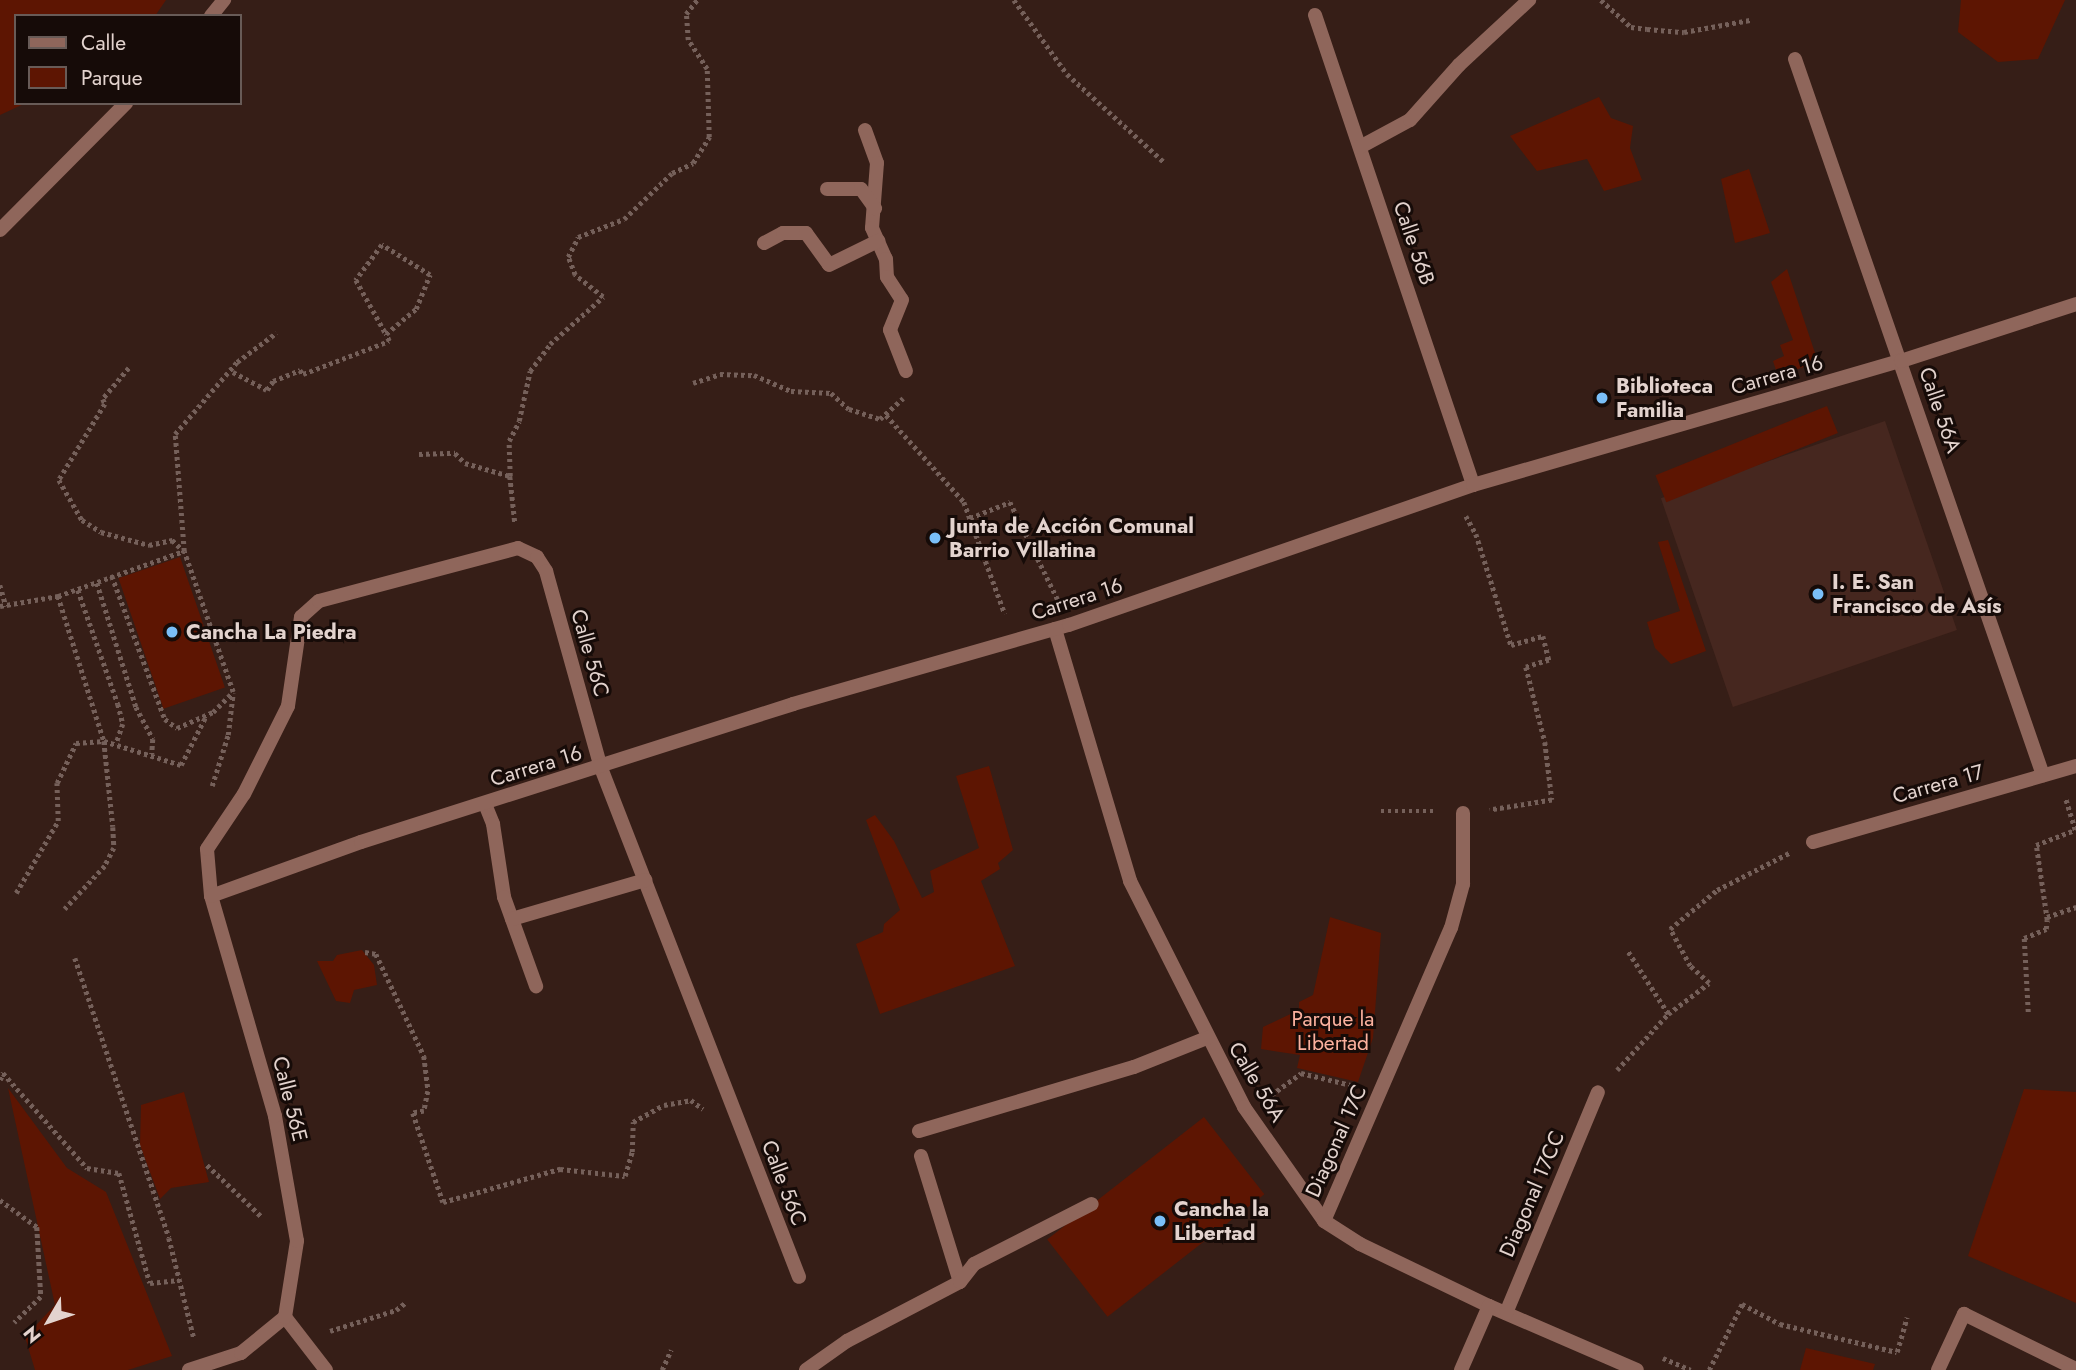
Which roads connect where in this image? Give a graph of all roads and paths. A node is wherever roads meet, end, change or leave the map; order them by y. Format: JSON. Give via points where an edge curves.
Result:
{"nodes":[{"id":1,"x":224,"y":0,"type":"edge"},
{"id":2,"x":697,"y":0,"type":"edge"},
{"id":3,"x":1014,"y":0,"type":"edge"},
{"id":4,"x":1529,"y":0,"type":"edge"},
{"id":5,"x":1601,"y":0,"type":"edge"},
{"id":6,"x":213,"y":14,"type":"edge"},
{"id":7,"x":1315,"y":15,"type":"dead end"},
{"id":8,"x":1750,"y":20,"type":"dead end"},
{"id":9,"x":1795,"y":60,"type":"dead end"},
{"id":10,"x":125,"y":105,"type":"edge"},
{"id":11,"x":865,"y":130,"type":"dead end"},
{"id":12,"x":1360,"y":146,"type":"junction"},
{"id":13,"x":1165,"y":163,"type":"dead end"},
{"id":14,"x":827,"y":189,"type":"dead end"},
{"id":15,"x":875,"y":208,"type":"junction"},
{"id":16,"x":0,"y":230,"type":"edge"},
{"id":17,"x":878,"y":241,"type":"junction"},
{"id":18,"x":764,"y":243,"type":"dead end"},
{"id":19,"x":2076,"y":304,"type":"edge"},
{"id":20,"x":276,"y":332,"type":"dead end"},
{"id":21,"x":386,"y":334,"type":"junction"},
{"id":22,"x":1901,"y":361,"type":"junction"},
{"id":23,"x":129,"y":368,"type":"dead end"},
{"id":24,"x":906,"y":371,"type":"joint"},
{"id":25,"x":233,"y":372,"type":"junction"},
{"id":26,"x":693,"y":383,"type":"dead end"},
{"id":27,"x":886,"y":415,"type":"junction"},
{"id":28,"x":419,"y":454,"type":"dead end"},
{"id":29,"x":510,"y":476,"type":"junction"},
{"id":30,"x":1474,"y":485,"type":"junction"},
{"id":31,"x":1455,"y":510,"type":"dead end"},
{"id":32,"x":970,"y":518,"type":"junction"},
{"id":33,"x":518,"y":548,"type":"junction"},
{"id":34,"x":184,"y":551,"type":"junction"},
{"id":35,"x":112,"y":576,"type":"junction"},
{"id":36,"x":97,"y":583,"type":"junction"},
{"id":37,"x":0,"y":585,"type":"edge"},
{"id":38,"x":78,"y":590,"type":"junction"},
{"id":39,"x":58,"y":596,"type":"junction"},
{"id":40,"x":3,"y":606,"type":"edge"},
{"id":41,"x":1062,"y":627,"type":"junction"},
{"id":42,"x":1016,"y":640,"type":"junction"},
{"id":43,"x":207,"y":715,"type":"junction"},
{"id":44,"x":104,"y":741,"type":"junction"},
{"id":45,"x":116,"y":744,"type":"junction"},
{"id":46,"x":152,"y":754,"type":"junction"},
{"id":47,"x":2076,"y":766,"type":"edge"},
{"id":48,"x":601,"y":768,"type":"junction"},
{"id":49,"x":2050,"y":773,"type":"junction"},
{"id":50,"x":1552,"y":800,"type":"dead end"},
{"id":51,"x":485,"y":804,"type":"junction"},
{"id":52,"x":1463,"y":813,"type":"dead end"},
{"id":53,"x":1813,"y":842,"type":"joint"},
{"id":54,"x":645,"y":880,"type":"junction"},
{"id":55,"x":16,"y":893,"type":"dead end"},
{"id":56,"x":211,"y":896,"type":"junction"},
{"id":57,"x":2076,"y":907,"type":"edge"},
{"id":58,"x":65,"y":909,"type":"dead end"},
{"id":59,"x":2047,"y":917,"type":"junction"},
{"id":60,"x":512,"y":919,"type":"junction"},
{"id":61,"x":365,"y":952,"type":"dead end"},
{"id":62,"x":1628,"y":952,"type":"dead end"},
{"id":63,"x":75,"y":958,"type":"dead end"},
{"id":64,"x":536,"y":986,"type":"dead end"},
{"id":65,"x":2028,"y":1012,"type":"dead end"},
{"id":66,"x":1668,"y":1014,"type":"junction"},
{"id":67,"x":1207,"y":1038,"type":"junction"},
{"id":68,"x":0,"y":1080,"type":"edge"},
{"id":69,"x":1598,"y":1092,"type":"joint"},
{"id":70,"x":1380,"y":1093,"type":"junction"},
{"id":71,"x":1248,"y":1112,"type":"junction"},
{"id":72,"x":919,"y":1130,"type":"dead end"},
{"id":73,"x":746,"y":1142,"type":"junction"},
{"id":74,"x":921,"y":1156,"type":"dead end"},
{"id":75,"x":206,"y":1165,"type":"dead end"},
{"id":76,"x":0,"y":1200,"type":"edge"},
{"id":77,"x":1092,"y":1204,"type":"dead end"},
{"id":78,"x":267,"y":1221,"type":"dead end"},
{"id":79,"x":1324,"y":1221,"type":"junction"},
{"id":80,"x":799,"y":1277,"type":"dead end"},
{"id":81,"x":179,"y":1280,"type":"junction"},
{"id":82,"x":960,"y":1282,"type":"junction"},
{"id":83,"x":405,"y":1303,"type":"dead end"},
{"id":84,"x":1489,"y":1306,"type":"junction"},
{"id":85,"x":1506,"y":1313,"type":"junction"},
{"id":86,"x":285,"y":1317,"type":"junction"},
{"id":87,"x":1907,"y":1317,"type":"dead end"},
{"id":88,"x":15,"y":1323,"type":"dead end"},
{"id":89,"x":295,"y":1330,"type":"junction"},
{"id":90,"x":671,"y":1350,"type":"dead end"},
{"id":91,"x":194,"y":1368,"type":"edge"},
{"id":92,"x":2076,"y":1368,"type":"edge"},
{"id":93,"x":326,"y":1370,"type":"edge"},
{"id":94,"x":662,"y":1370,"type":"edge"},
{"id":95,"x":806,"y":1370,"type":"edge"},
{"id":96,"x":1461,"y":1370,"type":"edge"},
{"id":97,"x":1637,"y":1370,"type":"edge"},
{"id":98,"x":1709,"y":1370,"type":"edge"},
{"id":99,"x":1938,"y":1370,"type":"edge"}],
"edges":[{"from":1,"to":6,"type":"street"},
{"from":2,"to":29,"type":"path","via":[[686,14],[688,40],[707,69],[709,137],[693,163],[672,173],[624,219],[578,237],[568,257],[575,275],[603,297],[550,344],[530,372],[519,421],[509,441]]},
{"from":3,"to":13,"type":"path","via":[[1067,74],[1104,103],[1142,147]]},
{"from":4,"to":12,"type":"street","via":[[1458,65],[1410,120]]},
{"from":5,"to":8,"type":"path","via":[[1631,27],[1684,32]]},
{"from":7,"to":12,"type":"street","name":"Calle 56B"},
{"from":9,"to":22,"type":"street","name":"Calle 56A"},
{"from":10,"to":16,"type":"street"},
{"from":11,"to":15,"type":"street","via":[[877,163]]},
{"from":12,"to":30,"type":"street","name":"Calle 56B"},
{"from":14,"to":15,"type":"street","via":[[861,189]]},
{"from":15,"to":17,"type":"street","via":[[872,228]]},
{"from":17,"to":18,"type":"street","via":[[829,265],[806,233],[783,233]]},
{"from":17,"to":24,"type":"street","via":[[887,276],[902,300],[890,330]]},
{"from":19,"to":22,"type":"street","name":"Carrera 16"},
{"from":20,"to":25,"type":"path","via":[[237,362]]},
{"from":21,"to":21,"type":"path","via":[[416,309],[430,275],[382,245],[356,280]]},
{"from":21,"to":25,"type":"path","via":[[389,341],[303,374],[300,370],[273,381],[267,390]]},
{"from":22,"to":30,"type":"street","name":"Carrera 16"},
{"from":22,"to":49,"type":"street","name":"Calle 56A"},
{"from":23,"to":34,"type":"path","via":[[103,399],[59,480],[82,520],[101,532],[149,545],[172,540]]},
{"from":24,"to":27,"type":"path","via":[[909,388]]},
{"from":25,"to":34,"type":"path","via":[[175,434]]},
{"from":26,"to":27,"type":"path","via":[[720,374],[754,375],[791,391],[831,393],[849,409],[880,419]]},
{"from":27,"to":32,"type":"path","via":[[964,502]]},
{"from":28,"to":29,"type":"path","via":[[455,453],[465,463]]},
{"from":29,"to":33,"type":"path"},
{"from":30,"to":41,"type":"street","name":"Carrera 16"},
{"from":31,"to":50,"type":"path","via":[[1465,514],[1476,534],[1511,645],[1543,636],[1549,660],[1525,667],[1545,743]]},
{"from":32,"to":41,"type":"path","via":[[1010,502]]},
{"from":32,"to":42,"type":"path"},
{"from":33,"to":48,"type":"street","name":"Calle 56C","via":[[537,557],[546,571]]},
{"from":33,"to":56,"type":"street","via":[[319,601],[301,617],[288,706],[244,794],[207,849]]},
{"from":34,"to":35,"type":"path"},
{"from":34,"to":43,"type":"path","via":[[233,692]]},
{"from":35,"to":36,"type":"path"},
{"from":35,"to":43,"type":"path","via":[[165,719],[177,728]]},
{"from":36,"to":38,"type":"path"},
{"from":36,"to":46,"type":"path","via":[[136,707],[153,739]]},
{"from":37,"to":40,"type":"path"},
{"from":38,"to":39,"type":"path"},
{"from":38,"to":45,"type":"path","via":[[123,724]]},
{"from":39,"to":40,"type":"path"},
{"from":39,"to":44,"type":"path"},
{"from":41,"to":42,"type":"street","name":"Carrera 16"},
{"from":41,"to":67,"type":"street","name":"Calle 56A","via":[[1130,881]]},
{"from":42,"to":48,"type":"street","name":"Carrera 16","via":[[793,704]]},
{"from":43,"to":46,"type":"path","via":[[181,765]]},
{"from":44,"to":45,"type":"path"},
{"from":44,"to":55,"type":"path","via":[[76,743],[57,783],[58,821]]},
{"from":44,"to":58,"type":"path","via":[[114,848],[105,866]]},
{"from":45,"to":46,"type":"path"},
{"from":47,"to":49,"type":"street","name":"Carrera 17"},
{"from":48,"to":51,"type":"street","name":"Carrera 16"},
{"from":48,"to":54,"type":"street","name":"Calle 56C"},
{"from":49,"to":53,"type":"street","name":"Carrera 17"},
{"from":49,"to":59,"type":"path","via":[[2075,830],[2036,845]]},
{"from":51,"to":56,"type":"street","name":"Carrera 16"},
{"from":51,"to":60,"type":"street"},
{"from":52,"to":70,"type":"street","name":"Diagonal 17C","via":[[1463,884],[1451,928]]},
{"from":53,"to":66,"type":"path","via":[[1717,890],[1670,929],[1690,966],[1709,983]]},
{"from":54,"to":60,"type":"street"},
{"from":54,"to":73,"type":"street","name":"Calle 56C"},
{"from":56,"to":86,"type":"street","name":"Calle 56E","via":[[282,1153],[297,1241]]},
{"from":57,"to":59,"type":"path"},
{"from":59,"to":65,"type":"path","via":[[2046,929],[2024,938]]},
{"from":60,"to":64,"type":"street"},
{"from":61,"to":73,"type":"path","via":[[376,954],[424,1056],[428,1091],[424,1111],[413,1113],[443,1202],[560,1169],[625,1176],[633,1122],[664,1105],[691,1100]]},
{"from":62,"to":66,"type":"path"},
{"from":63,"to":81,"type":"path"},
{"from":66,"to":69,"type":"path"},
{"from":67,"to":71,"type":"street","name":"Calle 56A"},
{"from":67,"to":72,"type":"street","via":[[1134,1067]]},
{"from":68,"to":81,"type":"path","via":[[3,1073],[87,1168],[119,1173],[150,1283]]},
{"from":69,"to":85,"type":"street","name":"Diagonal 17CC"},
{"from":70,"to":71,"type":"path","via":[[1301,1073]]},
{"from":70,"to":79,"type":"street","name":"Diagonal 17C"},
{"from":71,"to":79,"type":"street","name":"Calle 56A"},
{"from":73,"to":80,"type":"street","name":"Calle 56C"},
{"from":74,"to":82,"type":"street"},
{"from":75,"to":78,"type":"path"},
{"from":76,"to":88,"type":"path","via":[[37,1227],[41,1297]]},
{"from":77,"to":82,"type":"street","via":[[974,1264]]},
{"from":79,"to":84,"type":"street","name":"Calle 56A","via":[[1360,1244]]},
{"from":81,"to":91,"type":"path"},
{"from":82,"to":95,"type":"street","via":[[847,1341]]},
{"from":83,"to":89,"type":"path","via":[[322,1334]]},
{"from":84,"to":85,"type":"street","name":"Calle 56A"},
{"from":84,"to":96,"type":"street"},
{"from":85,"to":97,"type":"street","name":"Calle 56A"},
{"from":86,"to":89,"type":"street"},
{"from":86,"to":91,"type":"street","via":[[241,1353]]},
{"from":87,"to":98,"type":"path","via":[[1897,1352],[1780,1324],[1742,1304]]},
{"from":89,"to":93,"type":"street"},
{"from":90,"to":94,"type":"path"},
{"from":92,"to":99,"type":"street","via":[[1964,1314]]}]}
